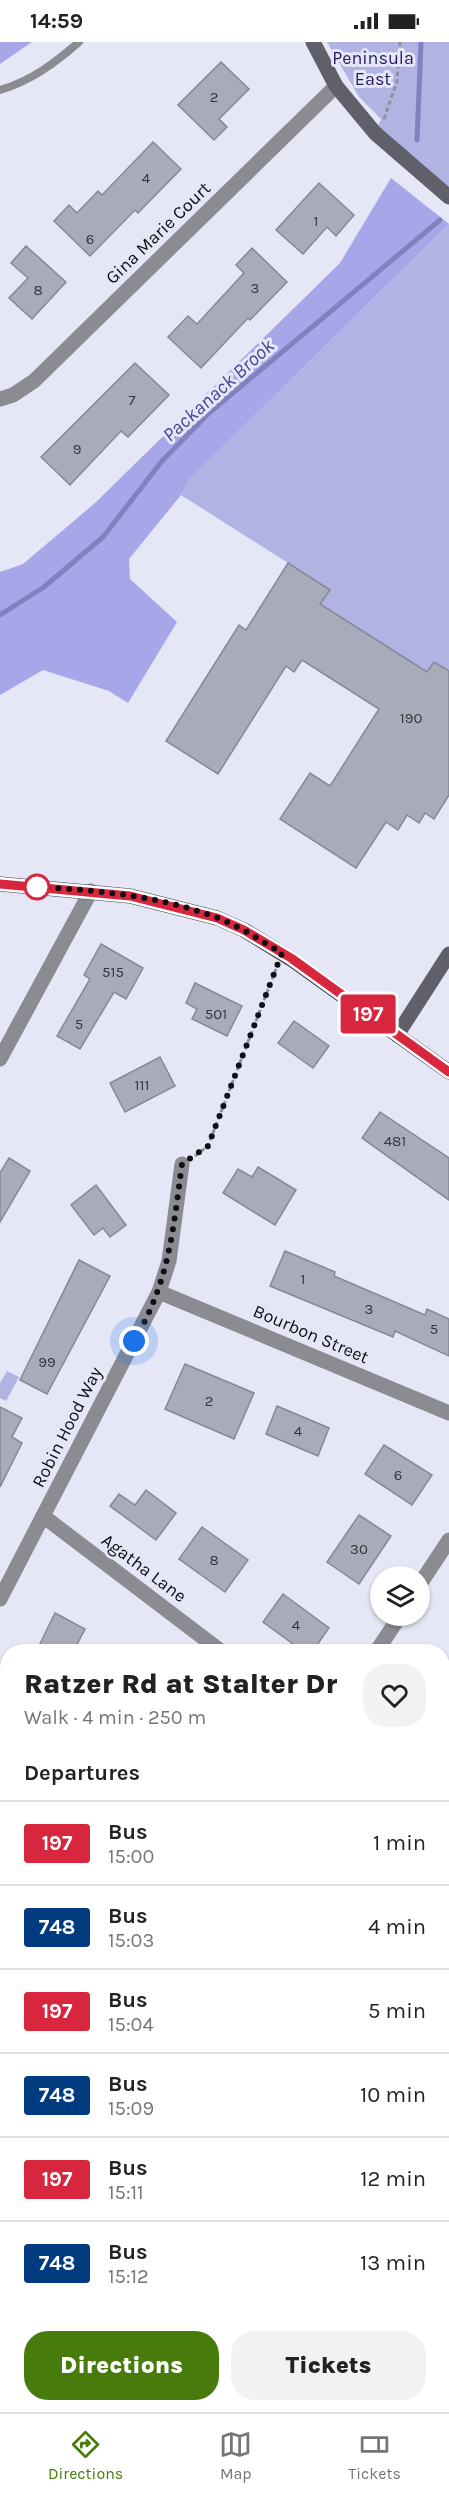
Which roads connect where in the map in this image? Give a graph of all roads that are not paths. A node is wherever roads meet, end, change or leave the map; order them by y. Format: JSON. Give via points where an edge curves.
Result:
{"nodes":[{"id":1,"x":79,"y":42,"type":"edge"},
{"id":2,"x":314,"y":42,"type":"edge"},
{"id":3,"x":336,"y":86,"type":"junction"},
{"id":4,"x":0,"y":90,"type":"edge"},
{"id":5,"x":449,"y":197,"type":"edge"},
{"id":6,"x":0,"y":399,"type":"edge"},
{"id":7,"x":0,"y":884,"type":"edge"},
{"id":8,"x":91,"y":891,"type":"junction"},
{"id":9,"x":449,"y":954,"type":"edge"},
{"id":10,"x":398,"y":1035,"type":"junction"},
{"id":11,"x":0,"y":1059,"type":"edge"},
{"id":12,"x":449,"y":1072,"type":"edge"},
{"id":13,"x":182,"y":1164,"type":"road end"},
{"id":14,"x":159,"y":1292,"type":"junction"},
{"id":15,"x":449,"y":1413,"type":"edge"},
{"id":16,"x":43,"y":1516,"type":"junction"},
{"id":17,"x":449,"y":1540,"type":"edge"},
{"id":18,"x":430,"y":1569,"type":"edge"},
{"id":19,"x":0,"y":1599,"type":"edge"},
{"id":20,"x":393,"y":1626,"type":"edge"},
{"id":21,"x":211,"y":1644,"type":"edge"},
{"id":22,"x":381,"y":1644,"type":"edge"}],
"edges":[{"from":1,"to":4,"type":"lane","via":[[53,65],[18,85]]},
{"from":2,"to":3,"type":"street"},
{"from":3,"to":5,"type":"street","via":[[378,136]]},
{"from":3,"to":6,"type":"street","name":"Gina Marie Court","via":[[34,381]]},
{"from":7,"to":8,"type":"main road"},
{"from":8,"to":10,"type":"main road","via":[[141,898],[217,918],[244,930]]},
{"from":8,"to":11,"type":"street"},
{"from":9,"to":10,"type":"street"},
{"from":10,"to":12,"type":"main road"},
{"from":13,"to":14,"type":"street","name":"Robin Hood Way","via":[[169,1261]]},
{"from":14,"to":15,"type":"street","name":"Bourbon Street"},
{"from":14,"to":16,"type":"street","name":"Robin Hood Way"},
{"from":16,"to":19,"type":"street","name":"Robin Hood Way"},
{"from":16,"to":21,"type":"street","name":"Agatha Lane"},
{"from":17,"to":18,"type":"street"},
{"from":20,"to":22,"type":"street"}]}
